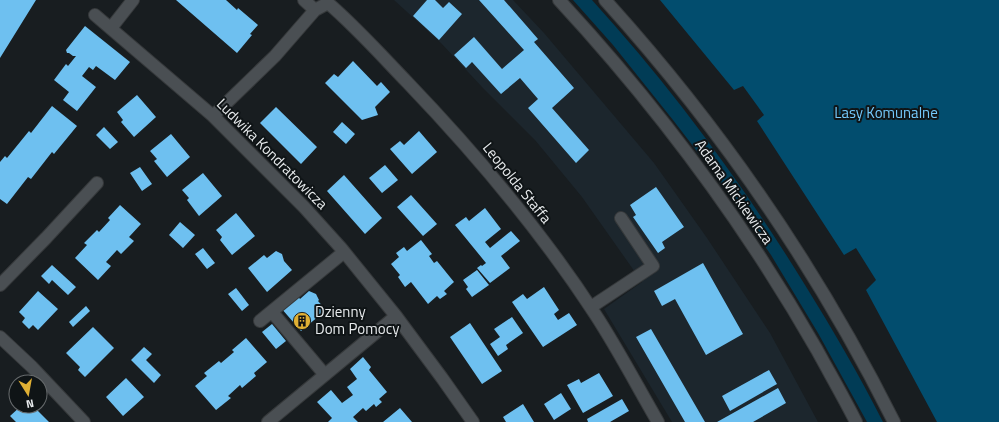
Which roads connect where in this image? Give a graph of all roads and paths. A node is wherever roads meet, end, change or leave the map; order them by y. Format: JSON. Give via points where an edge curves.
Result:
{"nodes":[{"id":1,"x":134,"y":0,"type":"edge"},
{"id":2,"x":304,"y":0,"type":"edge"},
{"id":3,"x":559,"y":0,"type":"edge"},
{"id":4,"x":605,"y":0,"type":"edge"},
{"id":5,"x":329,"y":1,"type":"edge"},
{"id":6,"x":315,"y":10,"type":"junction"},
{"id":7,"x":94,"y":15,"type":"dead end"},
{"id":8,"x":110,"y":28,"type":"junction"},
{"id":9,"x":213,"y":116,"type":"junction"},
{"id":10,"x":97,"y":183,"type":"dead end"},
{"id":11,"x":621,"y":218,"type":"dead end"},
{"id":12,"x":344,"y":252,"type":"junction"},
{"id":13,"x":0,"y":285,"type":"edge"},
{"id":14,"x":591,"y":307,"type":"junction"},
{"id":15,"x":272,"y":312,"type":"junction"},
{"id":16,"x":396,"y":316,"type":"junction"},
{"id":17,"x":260,"y":321,"type":"dead end"},
{"id":18,"x":0,"y":337,"type":"edge"},
{"id":19,"x":325,"y":375,"type":"junction"},
{"id":20,"x":84,"y":422,"type":"edge"},
{"id":21,"x":268,"y":422,"type":"edge"},
{"id":22,"x":473,"y":422,"type":"edge"},
{"id":23,"x":658,"y":422,"type":"edge"},
{"id":24,"x":856,"y":422,"type":"edge"},
{"id":25,"x":894,"y":422,"type":"edge"}],
"edges":[{"from":1,"to":8,"type":"street"},
{"from":2,"to":6,"type":"street"},
{"from":3,"to":24,"type":"street","name":"Adama Mickiewicza","via":[[649,104],[712,186],[779,287]]},
{"from":4,"to":25,"type":"street","name":"Adama Mickiewicza","via":[[674,80],[769,209],[814,278]]},
{"from":5,"to":6,"type":"street","name":"Leopolda Staffa"},
{"from":5,"to":14,"type":"street","name":"Leopolda Staffa","via":[[462,141],[547,245]]},
{"from":6,"to":9,"type":"street","name":"Leopolda Staffa","via":[[275,56]]},
{"from":7,"to":8,"type":"street","name":"Ludwika Kondratowicza"},
{"from":8,"to":9,"type":"street","name":"Ludwika Kondratowicza"},
{"from":9,"to":12,"type":"street","name":"Ludwika Kondratowicza","via":[[304,207]]},
{"from":10,"to":13,"type":"street"},
{"from":11,"to":14,"type":"street","via":[[653,266]]},
{"from":12,"to":15,"type":"street"},
{"from":12,"to":16,"type":"street","name":"Ludwika Kondratowicza"},
{"from":14,"to":23,"type":"street","name":"Leopolda Staffa"},
{"from":15,"to":17,"type":"street"},
{"from":15,"to":19,"type":"street"},
{"from":16,"to":19,"type":"street"},
{"from":16,"to":22,"type":"street","name":"Ludwika Kondratowicza"},
{"from":18,"to":20,"type":"street"},
{"from":19,"to":21,"type":"street"}]}
